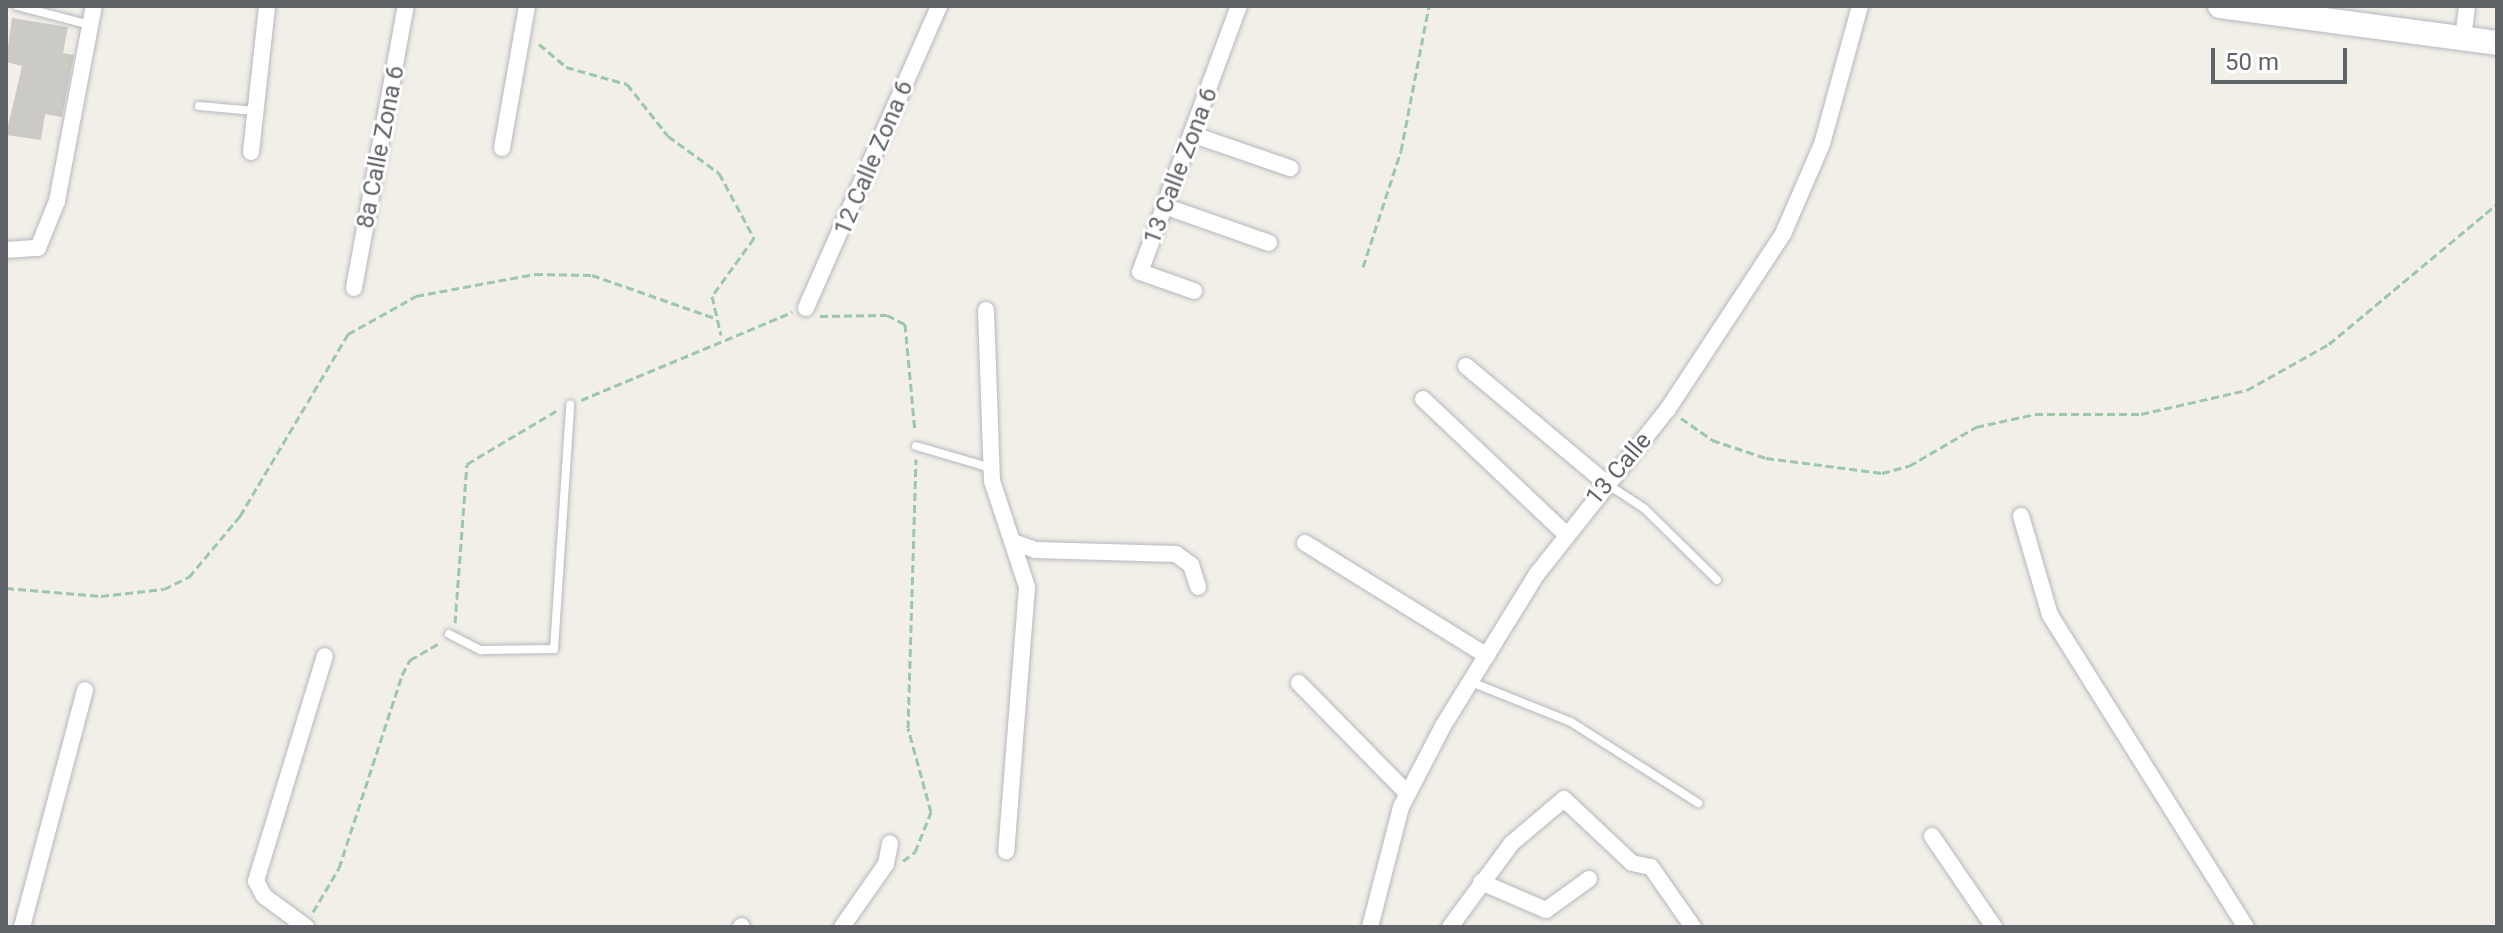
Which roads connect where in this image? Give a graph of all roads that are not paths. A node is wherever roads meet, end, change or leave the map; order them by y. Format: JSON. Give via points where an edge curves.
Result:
{"nodes":[{"id":1,"x":17,"y":6,"type":"edge"},
{"id":2,"x":94,"y":6,"type":"edge"},
{"id":3,"x":267,"y":6,"type":"edge"},
{"id":4,"x":406,"y":6,"type":"edge"},
{"id":5,"x":527,"y":6,"type":"edge"},
{"id":6,"x":939,"y":6,"type":"edge"},
{"id":7,"x":1239,"y":6,"type":"edge"},
{"id":8,"x":1860,"y":6,"type":"edge"},
{"id":9,"x":2220,"y":6,"type":"edge"},
{"id":10,"x":2467,"y":6,"type":"edge"},
{"id":11,"x":90,"y":25,"type":"junction"},
{"id":12,"x":2463,"y":39,"type":"junction"},
{"id":13,"x":2497,"y":43,"type":"edge"},
{"id":14,"x":199,"y":106,"type":"dead end"},
{"id":15,"x":255,"y":111,"type":"junction"},
{"id":16,"x":1194,"y":135,"type":"junction"},
{"id":17,"x":502,"y":148,"type":"dead end"},
{"id":18,"x":251,"y":152,"type":"dead end"},
{"id":19,"x":1290,"y":168,"type":"dead end"},
{"id":20,"x":1167,"y":207,"type":"junction"},
{"id":21,"x":1269,"y":243,"type":"dead end"},
{"id":22,"x":6,"y":250,"type":"edge"},
{"id":23,"x":354,"y":288,"type":"dead end"},
{"id":24,"x":1194,"y":291,"type":"dead end"},
{"id":25,"x":806,"y":308,"type":"road end"},
{"id":26,"x":986,"y":310,"type":"dead end"},
{"id":27,"x":1466,"y":366,"type":"dead end"},
{"id":28,"x":1423,"y":399,"type":"dead end"},
{"id":29,"x":570,"y":405,"type":"road end"},
{"id":30,"x":916,"y":446,"type":"road end"},
{"id":31,"x":991,"y":468,"type":"junction"},
{"id":32,"x":1607,"y":484,"type":"junction"},
{"id":33,"x":2021,"y":516,"type":"dead end"},
{"id":34,"x":1566,"y":534,"type":"junction"},
{"id":35,"x":1016,"y":543,"type":"junction"},
{"id":36,"x":1305,"y":543,"type":"dead end"},
{"id":37,"x":1717,"y":580,"type":"dead end"},
{"id":38,"x":1198,"y":587,"type":"dead end"},
{"id":39,"x":449,"y":634,"type":"road end"},
{"id":40,"x":325,"y":656,"type":"dead end"},
{"id":41,"x":1487,"y":656,"type":"junction"},
{"id":42,"x":1471,"y":682,"type":"junction"},
{"id":43,"x":1299,"y":683,"type":"dead end"},
{"id":44,"x":85,"y":690,"type":"dead end"},
{"id":45,"x":1407,"y":793,"type":"junction"},
{"id":46,"x":1698,"y":803,"type":"dead end"},
{"id":47,"x":1932,"y":836,"type":"dead end"},
{"id":48,"x":890,"y":843,"type":"road end"},
{"id":49,"x":1006,"y":851,"type":"dead end"},
{"id":50,"x":1589,"y":879,"type":"dead end"},
{"id":51,"x":1481,"y":882,"type":"junction"},
{"id":52,"x":308,"y":922,"type":"edge"},
{"id":53,"x":22,"y":927,"type":"edge"},
{"id":54,"x":842,"y":927,"type":"edge"},
{"id":55,"x":1370,"y":927,"type":"edge"},
{"id":56,"x":1450,"y":927,"type":"edge"},
{"id":57,"x":1693,"y":927,"type":"edge"},
{"id":58,"x":1994,"y":927,"type":"edge"},
{"id":59,"x":2246,"y":927,"type":"edge"}],
"edges":[{"from":1,"to":11,"type":"lane"},
{"from":2,"to":11,"type":"street"},
{"from":3,"to":15,"type":"street"},
{"from":4,"to":23,"type":"street","name":"8a Calle Zona 6"},
{"from":5,"to":17,"type":"street"},
{"from":6,"to":25,"type":"street","name":"12 Calle Zona 6"},
{"from":7,"to":16,"type":"street","name":"13 Calle Zona 6"},
{"from":8,"to":32,"type":"street","name":"13 Calle","via":[[1803,195],[1668,409]]},
{"from":9,"to":12,"type":"street"},
{"from":10,"to":12,"type":"street"},
{"from":11,"to":22,"type":"street","via":[[62,186],[34,251]]},
{"from":12,"to":13,"type":"street"},
{"from":14,"to":15,"type":"lane"},
{"from":15,"to":18,"type":"street"},
{"from":16,"to":19,"type":"street"},
{"from":16,"to":20,"type":"street","name":"13 Calle Zona 6"},
{"from":20,"to":21,"type":"street"},
{"from":20,"to":24,"type":"street","name":"13 Calle Zona 6","via":[[1140,272]]},
{"from":26,"to":31,"type":"street"},
{"from":27,"to":32,"type":"street"},
{"from":28,"to":34,"type":"street"},
{"from":29,"to":39,"type":"lane","via":[[554,649],[481,650]]},
{"from":30,"to":31,"type":"lane"},
{"from":31,"to":35,"type":"street"},
{"from":32,"to":34,"type":"street","name":"13 Calle"},
{"from":32,"to":37,"type":"lane","via":[[1645,509]]},
{"from":33,"to":59,"type":"street","via":[[2050,615]]},
{"from":34,"to":41,"type":"street","name":"13 Calle"},
{"from":35,"to":38,"type":"street","via":[[1035,550],[1176,554],[1191,565]]},
{"from":35,"to":49,"type":"street","via":[[1027,587]]},
{"from":36,"to":41,"type":"street"},
{"from":40,"to":52,"type":"street","via":[[256,881],[264,896]]},
{"from":41,"to":42,"type":"street","name":"13 Calle"},
{"from":42,"to":45,"type":"street","name":"13 Calle"},
{"from":42,"to":46,"type":"lane","via":[[1571,722]]},
{"from":43,"to":45,"type":"street"},
{"from":44,"to":53,"type":"street"},
{"from":45,"to":55,"type":"street","name":"13 Calle"},
{"from":47,"to":58,"type":"street"},
{"from":48,"to":54,"type":"street","via":[[886,864]]},
{"from":50,"to":51,"type":"street","via":[[1546,910]]},
{"from":51,"to":56,"type":"street"},
{"from":51,"to":57,"type":"street","via":[[1564,799],[1632,863],[1651,867]]}]}
